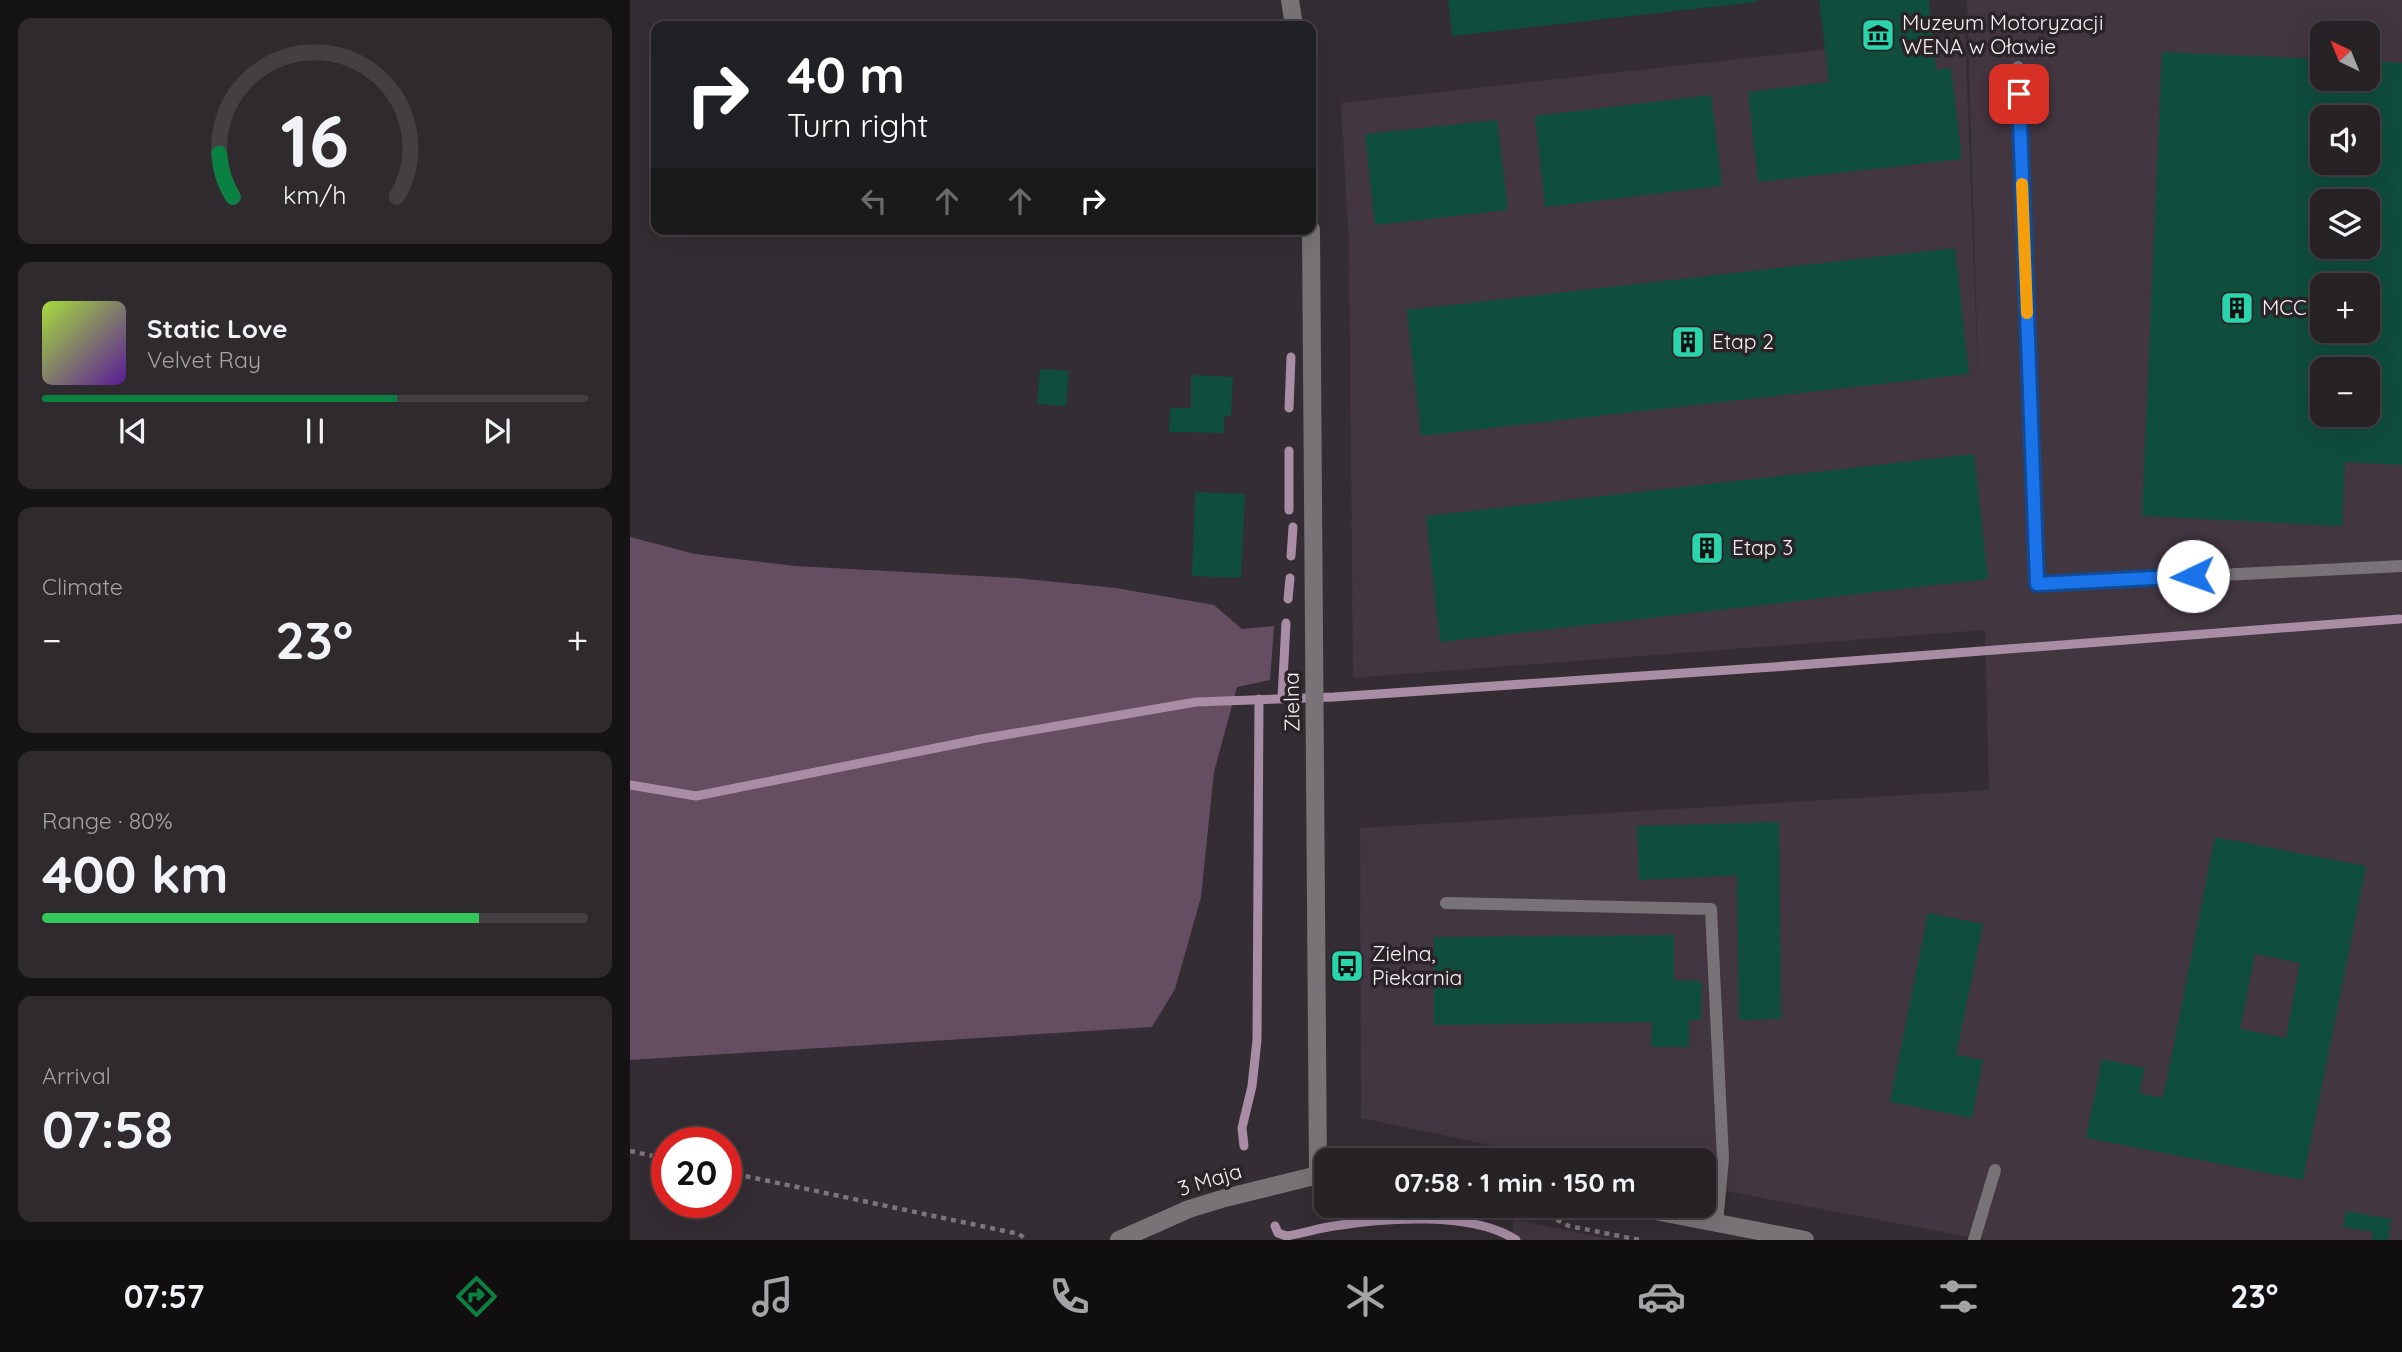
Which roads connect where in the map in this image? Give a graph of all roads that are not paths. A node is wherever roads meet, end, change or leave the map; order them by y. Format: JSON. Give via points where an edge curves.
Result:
{"nodes":[{"id":1,"x":1290,"y":0,"type":"edge"},
{"id":2,"x":1293,"y":21,"type":"edge"},
{"id":3,"x":2018,"y":67,"type":"dead end"},
{"id":4,"x":1311,"y":235,"type":"edge"},
{"id":5,"x":2402,"y":566,"type":"edge"},
{"id":6,"x":1446,"y":903,"type":"dead end"},
{"id":7,"x":1322,"y":1148,"type":"edge"},
{"id":8,"x":1995,"y":1170,"type":"dead end"},
{"id":9,"x":1314,"y":1175,"type":"edge"},
{"id":10,"x":1691,"y":1218,"type":"edge"},
{"id":11,"x":1717,"y":1223,"type":"junction"},
{"id":12,"x":1119,"y":1240,"type":"edge"},
{"id":13,"x":1805,"y":1240,"type":"edge"},
{"id":14,"x":1974,"y":1240,"type":"edge"}],
"edges":[{"from":1,"to":2,"type":"street"},
{"from":3,"to":5,"type":"lane","via":[[2037,584]]},
{"from":4,"to":7,"type":"street","name":"Zielna"},
{"from":6,"to":11,"type":"lane","via":[[1711,909],[1723,1159]]},
{"from":8,"to":14,"type":"lane"},
{"from":9,"to":12,"type":"street","name":"3 Maja","via":[[1189,1209]]},
{"from":10,"to":11,"type":"street"},
{"from":11,"to":13,"type":"street"}]}
